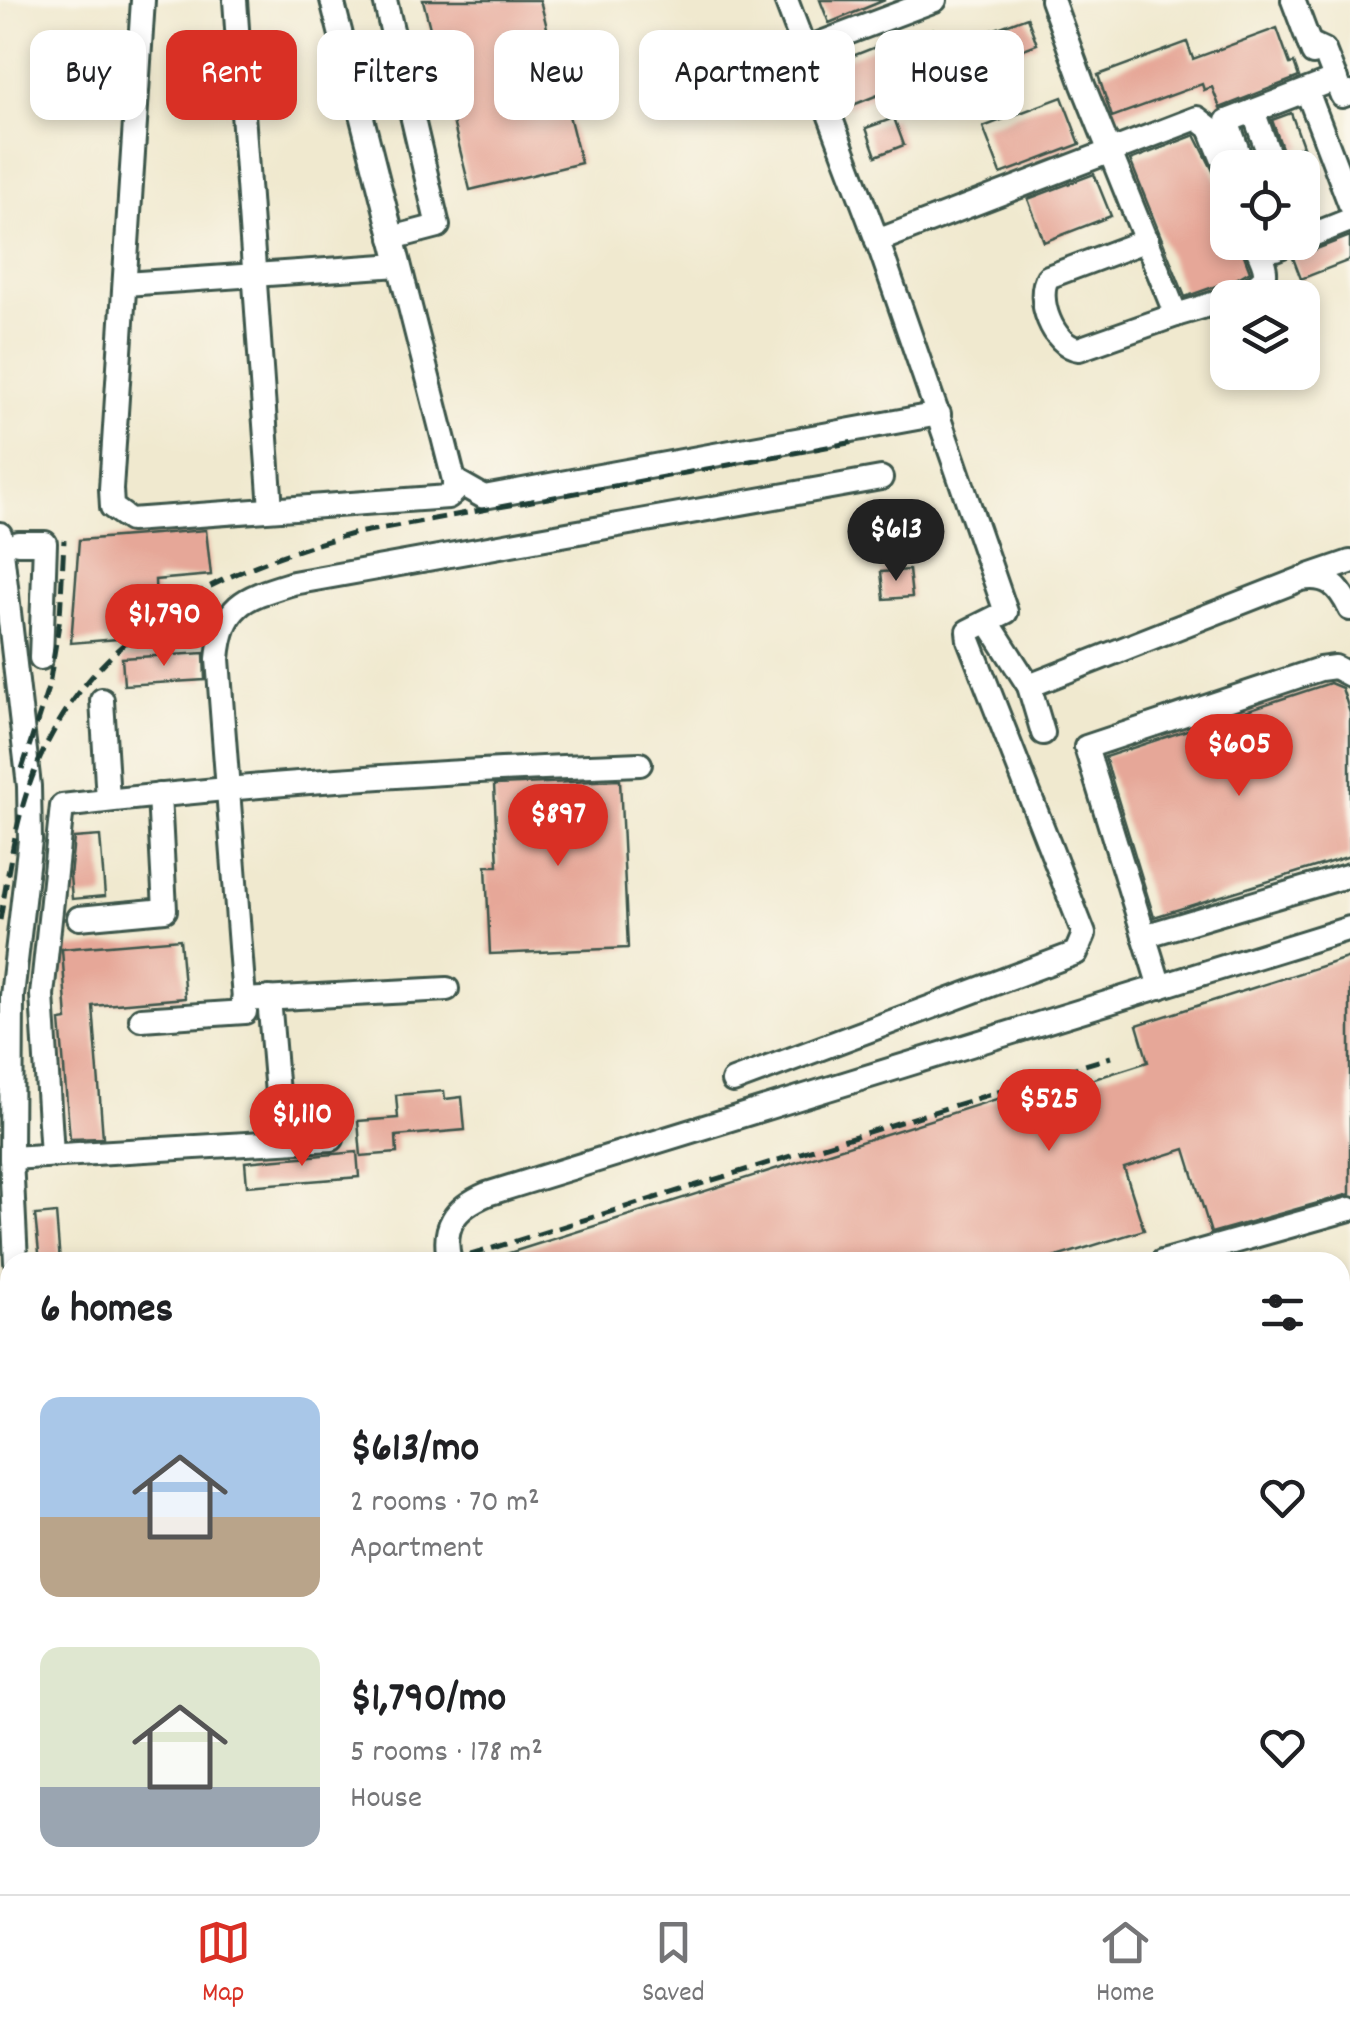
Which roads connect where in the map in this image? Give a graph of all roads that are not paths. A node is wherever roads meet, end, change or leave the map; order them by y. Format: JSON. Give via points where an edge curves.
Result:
{"nodes":[{"id":1,"x":144,"y":0,"type":"edge"},
{"id":2,"x":236,"y":0,"type":"edge"},
{"id":3,"x":332,"y":0,"type":"edge"},
{"id":4,"x":385,"y":0,"type":"edge"},
{"id":5,"x":786,"y":0,"type":"edge"},
{"id":6,"x":935,"y":0,"type":"edge"},
{"id":7,"x":1052,"y":0,"type":"edge"},
{"id":8,"x":1293,"y":0,"type":"edge"},
{"id":9,"x":797,"y":30,"type":"edge"},
{"id":10,"x":855,"y":31,"type":"edge"},
{"id":11,"x":1343,"y":86,"type":"edge"},
{"id":12,"x":1307,"y":91,"type":"junction"},
{"id":13,"x":1253,"y":111,"type":"junction"},
{"id":14,"x":831,"y":120,"type":"edge"},
{"id":15,"x":1219,"y":150,"type":"edge"},
{"id":16,"x":1237,"y":150,"type":"edge"},
{"id":17,"x":1267,"y":150,"type":"edge"},
{"id":18,"x":1110,"y":153,"type":"junction"},
{"id":19,"x":1350,"y":204,"type":"edge"},
{"id":20,"x":1350,"y":220,"type":"edge"},
{"id":21,"x":1320,"y":232,"type":"edge"},
{"id":22,"x":392,"y":238,"type":"junction"},
{"id":23,"x":1147,"y":240,"type":"junction"},
{"id":24,"x":879,"y":246,"type":"junction"},
{"id":25,"x":1261,"y":260,"type":"edge"},
{"id":26,"x":399,"y":265,"type":"junction"},
{"id":27,"x":254,"y":275,"type":"junction"},
{"id":28,"x":125,"y":284,"type":"junction"},
{"id":29,"x":1176,"y":314,"type":"junction"},
{"id":30,"x":939,"y":414,"type":"junction"},
{"id":31,"x":882,"y":478,"type":"dead end"},
{"id":32,"x":454,"y":480,"type":"junction"},
{"id":33,"x":271,"y":510,"type":"junction"},
{"id":34,"x":9,"y":538,"type":"edge"},
{"id":35,"x":1350,"y":562,"type":"edge"},
{"id":36,"x":1301,"y":579,"type":"junction"},
{"id":37,"x":1349,"y":604,"type":"edge"},
{"id":38,"x":988,"y":622,"type":"junction"},
{"id":39,"x":40,"y":658,"type":"dead end"},
{"id":40,"x":1350,"y":676,"type":"edge"},
{"id":41,"x":1028,"y":686,"type":"junction"},
{"id":42,"x":102,"y":700,"type":"dead end"},
{"id":43,"x":1043,"y":733,"type":"dead end"},
{"id":44,"x":640,"y":764,"type":"dead end"},
{"id":45,"x":226,"y":787,"type":"junction"},
{"id":46,"x":159,"y":795,"type":"junction"},
{"id":47,"x":108,"y":800,"type":"junction"},
{"id":48,"x":1350,"y":875,"type":"edge"},
{"id":49,"x":79,"y":918,"type":"dead end"},
{"id":50,"x":1350,"y":928,"type":"edge"},
{"id":51,"x":1144,"y":936,"type":"junction"},
{"id":52,"x":1160,"y":986,"type":"junction"},
{"id":53,"x":447,"y":988,"type":"dead end"},
{"id":54,"x":269,"y":998,"type":"junction"},
{"id":55,"x":243,"y":1000,"type":"junction"},
{"id":56,"x":141,"y":1019,"type":"dead end"},
{"id":57,"x":733,"y":1080,"type":"dead end"},
{"id":58,"x":332,"y":1139,"type":"dead end"},
{"id":59,"x":281,"y":1141,"type":"junction"},
{"id":60,"x":52,"y":1156,"type":"junction"},
{"id":61,"x":11,"y":1158,"type":"junction"},
{"id":62,"x":1350,"y":1209,"type":"edge"},
{"id":63,"x":16,"y":1252,"type":"edge"},
{"id":64,"x":448,"y":1252,"type":"edge"},
{"id":65,"x":1197,"y":1252,"type":"edge"}],
"edges":[{"from":1,"to":28,"type":"street"},
{"from":2,"to":27,"type":"street"},
{"from":3,"to":22,"type":"street"},
{"from":4,"to":22,"type":"street","via":[[438,226]]},
{"from":5,"to":9,"type":"street"},
{"from":6,"to":10,"type":"street"},
{"from":7,"to":18,"type":"street"},
{"from":8,"to":11,"type":"street","via":[[1312,49],[1324,50]]},
{"from":11,"to":12,"type":"street"},
{"from":12,"to":13,"type":"street"},
{"from":12,"to":19,"type":"street"},
{"from":13,"to":16,"type":"street","via":[[1227,121]]},
{"from":13,"to":17,"type":"street"},
{"from":14,"to":24,"type":"street"},
{"from":15,"to":18,"type":"street","via":[[1210,128],[1197,118]]},
{"from":18,"to":23,"type":"street"},
{"from":18,"to":24,"type":"street"},
{"from":20,"to":21,"type":"street"},
{"from":22,"to":26,"type":"street"},
{"from":23,"to":29,"type":"street"},
{"from":23,"to":29,"type":"street","via":[[1048,276],[1042,295],[1056,335],[1079,350]]},
{"from":24,"to":30,"type":"street"},
{"from":25,"to":29,"type":"street","via":[[1265,276],[1256,288]]},
{"from":26,"to":27,"type":"street"},
{"from":26,"to":32,"type":"street"},
{"from":27,"to":28,"type":"street"},
{"from":27,"to":33,"type":"street"},
{"from":28,"to":33,"type":"street","via":[[112,507],[130,520]]},
{"from":30,"to":32,"type":"street","via":[[484,497]]},
{"from":30,"to":38,"type":"street","via":[[1006,612]]},
{"from":31,"to":45,"type":"street","via":[[293,583],[242,601],[220,632]]},
{"from":32,"to":33,"type":"street","via":[[448,497]]},
{"from":34,"to":39,"type":"street","via":[[45,544]]},
{"from":34,"to":61,"type":"street","via":[[30,840],[12,996]]},
{"from":35,"to":36,"type":"street"},
{"from":36,"to":37,"type":"street","via":[[1335,584]]},
{"from":36,"to":41,"type":"street"},
{"from":38,"to":41,"type":"street"},
{"from":38,"to":57,"type":"street","via":[[968,631],[969,640],[1084,934],[1076,953]]},
{"from":40,"to":51,"type":"street","via":[[1336,667],[1320,669],[1086,747]]},
{"from":41,"to":43,"type":"street"},
{"from":42,"to":47,"type":"street"},
{"from":44,"to":45,"type":"street"},
{"from":45,"to":46,"type":"street"},
{"from":45,"to":55,"type":"street"},
{"from":46,"to":47,"type":"street"},
{"from":46,"to":49,"type":"street","via":[[165,910]]},
{"from":47,"to":60,"type":"street","via":[[62,806],[42,995]]},
{"from":48,"to":51,"type":"street"},
{"from":50,"to":52,"type":"street"},
{"from":51,"to":52,"type":"street"},
{"from":52,"to":64,"type":"street","via":[[487,1194],[458,1210]]},
{"from":53,"to":54,"type":"street"},
{"from":54,"to":55,"type":"street"},
{"from":54,"to":59,"type":"street"},
{"from":55,"to":56,"type":"street","via":[[244,1012]]},
{"from":58,"to":59,"type":"street"},
{"from":59,"to":60,"type":"street"},
{"from":60,"to":61,"type":"street"},
{"from":61,"to":63,"type":"street"},
{"from":62,"to":65,"type":"street"}]}
